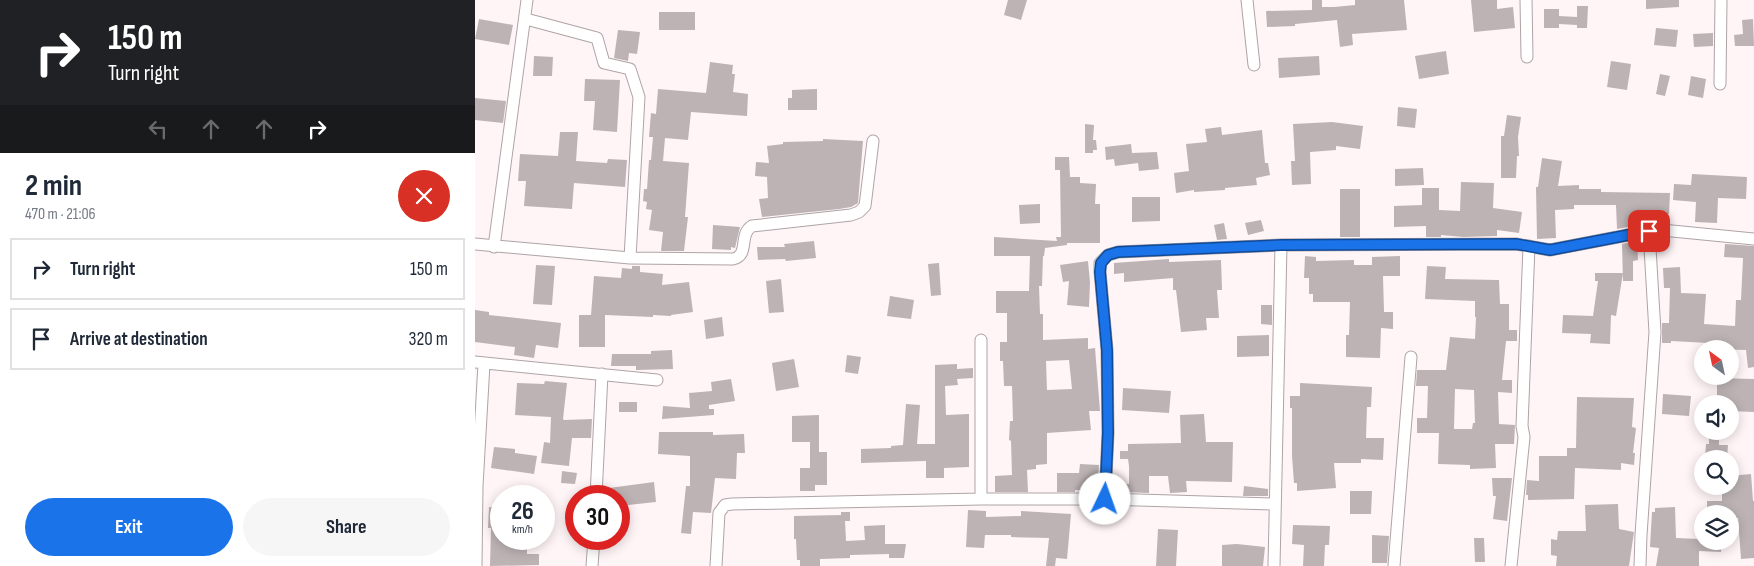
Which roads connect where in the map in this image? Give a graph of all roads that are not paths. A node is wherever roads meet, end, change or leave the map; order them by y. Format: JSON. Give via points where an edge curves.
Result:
{"nodes":[{"id":1,"x":527,"y":0,"type":"edge"},
{"id":2,"x":1247,"y":0,"type":"edge"},
{"id":3,"x":1526,"y":0,"type":"edge"},
{"id":4,"x":1721,"y":0,"type":"edge"},
{"id":5,"x":526,"y":19,"type":"junction"},
{"id":6,"x":1527,"y":57,"type":"dead end"},
{"id":7,"x":1254,"y":65,"type":"dead end"},
{"id":8,"x":1720,"y":84,"type":"dead end"},
{"id":9,"x":873,"y":141,"type":"dead end"},
{"id":10,"x":1649,"y":231,"type":"junction"},
{"id":11,"x":1754,"y":239,"type":"edge"},
{"id":12,"x":475,"y":244,"type":"edge"},
{"id":13,"x":1281,"y":245,"type":"junction"},
{"id":14,"x":1529,"y":246,"type":"junction"},
{"id":15,"x":495,"y":247,"type":"junction"},
{"id":16,"x":630,"y":258,"type":"junction"},
{"id":17,"x":981,"y":340,"type":"dead end"},
{"id":18,"x":1411,"y":357,"type":"dead end"},
{"id":19,"x":479,"y":363,"type":"edge"},
{"id":20,"x":602,"y":374,"type":"junction"},
{"id":21,"x":657,"y":380,"type":"dead end"},
{"id":22,"x":597,"y":485,"type":"edge"},
{"id":23,"x":981,"y":499,"type":"junction"},
{"id":24,"x":1105,"y":499,"type":"junction"},
{"id":25,"x":1274,"y":504,"type":"junction"},
{"id":26,"x":593,"y":550,"type":"edge"},
{"id":27,"x":476,"y":566,"type":"edge"},
{"id":28,"x":592,"y":566,"type":"edge"},
{"id":29,"x":716,"y":566,"type":"edge"},
{"id":30,"x":1274,"y":566,"type":"edge"},
{"id":31,"x":1394,"y":566,"type":"edge"},
{"id":32,"x":1511,"y":566,"type":"edge"},
{"id":33,"x":1640,"y":566,"type":"edge"}],
"edges":[{"from":1,"to":5,"type":"street"},
{"from":2,"to":7,"type":"street"},
{"from":3,"to":6,"type":"street"},
{"from":4,"to":8,"type":"street"},
{"from":5,"to":15,"type":"street"},
{"from":5,"to":16,"type":"street","via":[[597,38],[604,63],[631,68],[639,97]]},
{"from":9,"to":16,"type":"street","via":[[865,206],[859,212],[752,226],[744,235],[743,252],[739,258]]},
{"from":10,"to":11,"type":"street"},
{"from":10,"to":14,"type":"street","via":[[1550,250]]},
{"from":10,"to":33,"type":"street","via":[[1655,332]]},
{"from":12,"to":15,"type":"street"},
{"from":13,"to":14,"type":"street"},
{"from":13,"to":24,"type":"street","via":[[1118,252],[1108,255],[1101,263],[1107,350]]},
{"from":13,"to":25,"type":"street"},
{"from":14,"to":32,"type":"street","via":[[1523,437]]},
{"from":15,"to":16,"type":"street"},
{"from":17,"to":23,"type":"street"},
{"from":18,"to":31,"type":"street"},
{"from":19,"to":20,"type":"street"},
{"from":19,"to":27,"type":"street"},
{"from":20,"to":21,"type":"street"},
{"from":20,"to":22,"type":"street"},
{"from":23,"to":24,"type":"street"},
{"from":23,"to":29,"type":"street","via":[[725,505],[719,514]]},
{"from":24,"to":25,"type":"street"},
{"from":25,"to":30,"type":"street"},
{"from":26,"to":28,"type":"street"}]}
